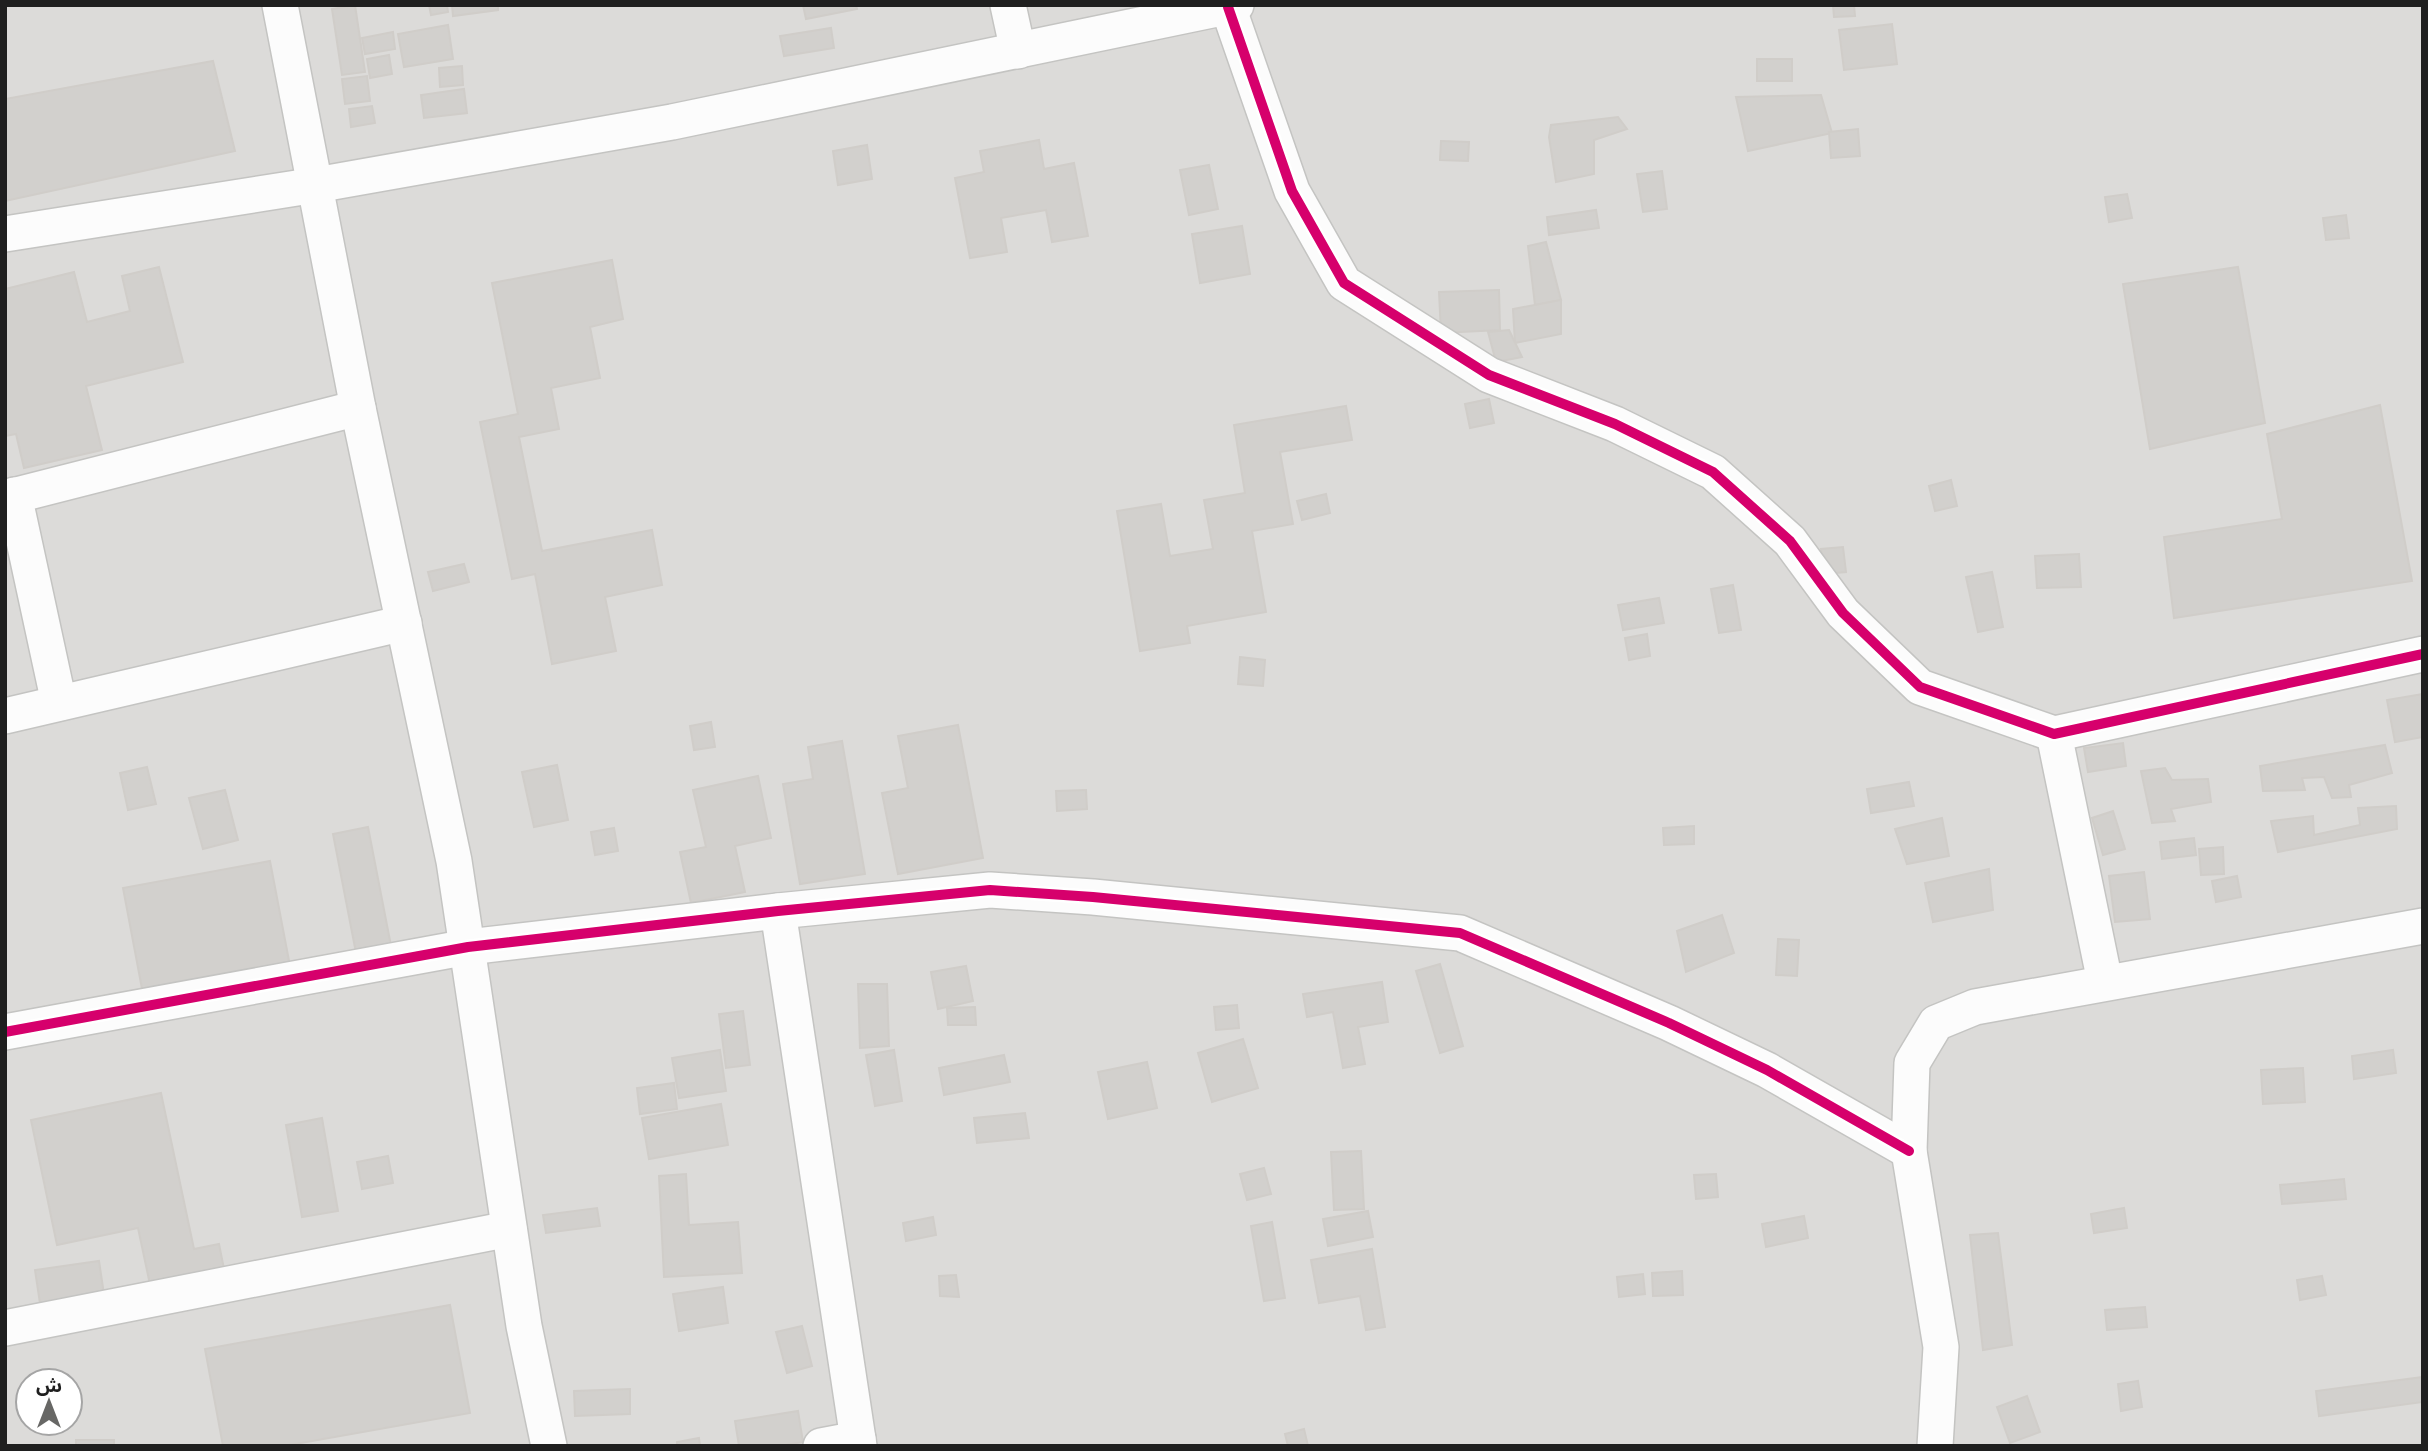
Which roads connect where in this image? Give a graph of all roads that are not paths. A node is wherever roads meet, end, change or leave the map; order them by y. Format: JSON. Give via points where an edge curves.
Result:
{"nodes":[{"id":1,"x":280,"y":5,"type":"edge"},
{"id":2,"x":1008,"y":5,"type":"edge"},
{"id":3,"x":1232,"y":6,"type":"edge"},
{"id":4,"x":1018,"y":51,"type":"junction"},
{"id":5,"x":316,"y":185,"type":"junction"},
{"id":6,"x":5,"y":234,"type":"edge"},
{"id":7,"x":358,"y":408,"type":"junction"},
{"id":8,"x":10,"y":497,"type":"edge"},
{"id":9,"x":404,"y":623,"type":"junction"},
{"id":10,"x":2423,"y":654,"type":"edge"},
{"id":11,"x":60,"y":703,"type":"junction"},
{"id":12,"x":5,"y":716,"type":"edge"},
{"id":13,"x":2054,"y":734,"type":"junction"},
{"id":14,"x":778,"y":911,"type":"junction"},
{"id":15,"x":2423,"y":926,"type":"edge"},
{"id":16,"x":468,"y":947,"type":"junction"},
{"id":17,"x":2105,"y":982,"type":"junction"},
{"id":18,"x":5,"y":1032,"type":"edge"},
{"id":19,"x":1909,"y":1151,"type":"junction"},
{"id":20,"x":509,"y":1230,"type":"junction"},
{"id":21,"x":5,"y":1328,"type":"edge"},
{"id":22,"x":858,"y":1443,"type":"edge"},
{"id":23,"x":549,"y":1446,"type":"edge"},
{"id":24,"x":821,"y":1446,"type":"edge"},
{"id":25,"x":1935,"y":1446,"type":"edge"}],
"edges":[{"from":1,"to":5,"type":"street"},
{"from":2,"to":4,"type":"street"},
{"from":3,"to":4,"type":"street"},
{"from":3,"to":13,"type":"street","via":[[1292,191],[1344,284],[1489,375],[1615,424],[1713,472],[1790,541],[1843,613],[1920,687]]},
{"from":4,"to":5,"type":"street","via":[[673,122]]},
{"from":5,"to":6,"type":"street"},
{"from":5,"to":7,"type":"street"},
{"from":7,"to":8,"type":"street"},
{"from":7,"to":9,"type":"street"},
{"from":8,"to":11,"type":"street"},
{"from":9,"to":11,"type":"street"},
{"from":9,"to":16,"type":"street"},
{"from":10,"to":13,"type":"street"},
{"from":11,"to":12,"type":"street"},
{"from":13,"to":17,"type":"street"},
{"from":14,"to":16,"type":"street"},
{"from":14,"to":19,"type":"street","via":[[990,890],[1460,933],[1767,1070]]},
{"from":14,"to":22,"type":"street"},
{"from":15,"to":17,"type":"street"},
{"from":16,"to":18,"type":"street"},
{"from":16,"to":20,"type":"street"},
{"from":17,"to":19,"type":"street","via":[[1975,1007],[1936,1023],[1912,1063]]},
{"from":19,"to":25,"type":"street","via":[[1941,1347]]},
{"from":20,"to":21,"type":"street"},
{"from":20,"to":23,"type":"street"},
{"from":22,"to":24,"type":"street"}]}
